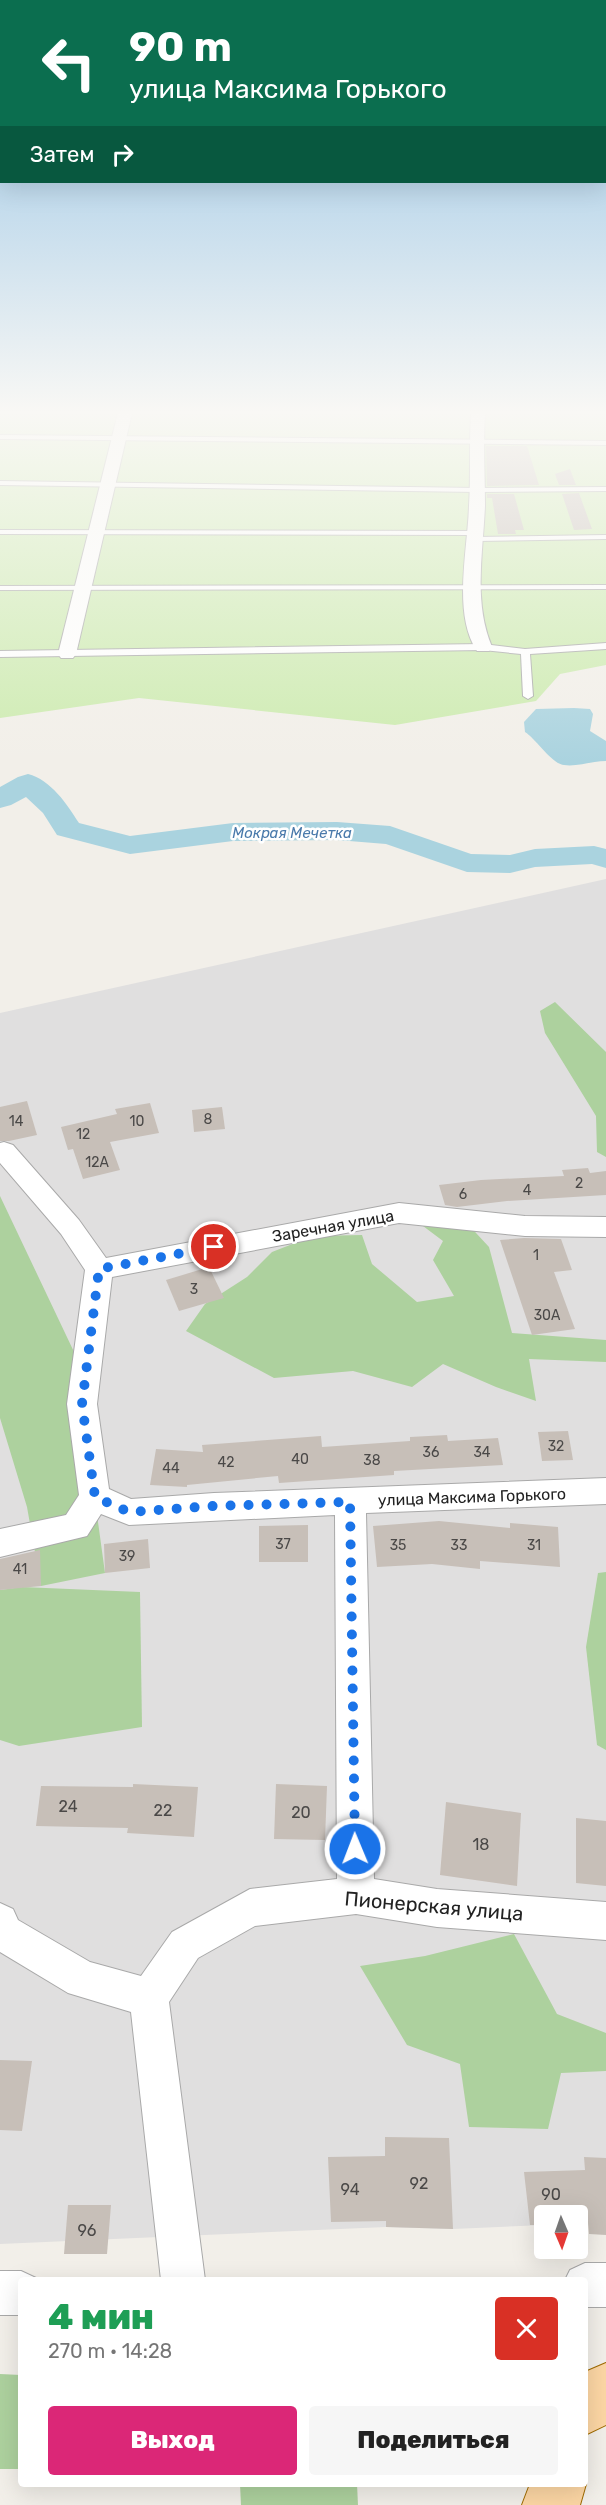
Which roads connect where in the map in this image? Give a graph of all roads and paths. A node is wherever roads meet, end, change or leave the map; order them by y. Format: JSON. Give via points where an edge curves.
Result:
{"nodes":[{"id":1,"x":477,"y":530,"type":"edge"},
{"id":2,"x":96,"y":531,"type":"junction"},
{"id":3,"x":0,"y":532,"type":"edge"},
{"id":4,"x":477,"y":536,"type":"junction"},
{"id":5,"x":606,"y":537,"type":"edge"},
{"id":6,"x":606,"y":586,"type":"edge"},
{"id":7,"x":472,"y":587,"type":"junction"},
{"id":8,"x":0,"y":588,"type":"edge"},
{"id":9,"x":84,"y":588,"type":"junction"},
{"id":10,"x":606,"y":646,"type":"edge"},
{"id":11,"x":483,"y":647,"type":"junction"},
{"id":12,"x":525,"y":652,"type":"junction"},
{"id":13,"x":0,"y":654,"type":"edge"},
{"id":14,"x":67,"y":654,"type":"junction"},
{"id":15,"x":528,"y":696,"type":"dead end"},
{"id":16,"x":4,"y":1151,"type":"dead end"},
{"id":17,"x":606,"y":1227,"type":"edge"},
{"id":18,"x":99,"y":1269,"type":"junction"},
{"id":19,"x":606,"y":1491,"type":"edge"},
{"id":20,"x":95,"y":1497,"type":"junction"},
{"id":21,"x":350,"y":1502,"type":"junction"},
{"id":22,"x":0,"y":1543,"type":"edge"},
{"id":23,"x":356,"y":1895,"type":"junction"},
{"id":24,"x":606,"y":1921,"type":"edge"},
{"id":25,"x":0,"y":1922,"type":"edge"},
{"id":26,"x":149,"y":1998,"type":"junction"},
{"id":27,"x":183,"y":2277,"type":"edge"},
{"id":28,"x":588,"y":2285,"type":"edge"},
{"id":29,"x":606,"y":2285,"type":"edge"},
{"id":30,"x":0,"y":2293,"type":"edge"},
{"id":31,"x":18,"y":2293,"type":"edge"},
{"id":32,"x":606,"y":2390,"type":"edge"},
{"id":33,"x":588,"y":2405,"type":"edge"},
{"id":34,"x":557,"y":2487,"type":"edge"},
{"id":35,"x":551,"y":2505,"type":"edge"}],
"edges":[{"from":1,"to":4,"type":"street"},
{"from":2,"to":3,"type":"lane"},
{"from":2,"to":4,"type":"lane"},
{"from":2,"to":9,"type":"street"},
{"from":4,"to":5,"type":"lane"},
{"from":4,"to":7,"type":"street"},
{"from":6,"to":7,"type":"lane"},
{"from":7,"to":9,"type":"lane"},
{"from":7,"to":11,"type":"street","via":[[476,634]]},
{"from":8,"to":9,"type":"lane"},
{"from":9,"to":14,"type":"street"},
{"from":10,"to":12,"type":"lane"},
{"from":11,"to":12,"type":"lane"},
{"from":11,"to":14,"type":"lane"},
{"from":12,"to":15,"type":"lane"},
{"from":13,"to":14,"type":"lane"},
{"from":16,"to":18,"type":"street","via":[[70,1227]]},
{"from":17,"to":18,"type":"street","name":"Заречная улица","via":[[525,1226],[399,1214]]},
{"from":18,"to":20,"type":"street","via":[[82,1404]]},
{"from":19,"to":21,"type":"street","name":"улица Максима Горького"},
{"from":20,"to":21,"type":"street","name":"улица Максима Горького","via":[[129,1512]]},
{"from":20,"to":22,"type":"street","via":[[76,1526]]},
{"from":21,"to":23,"type":"street"},
{"from":23,"to":24,"type":"street","name":"Пионерская улица","via":[[436,1908]]},
{"from":23,"to":26,"type":"street","name":"Пионерская улица","via":[[250,1908],[185,1945]]},
{"from":25,"to":26,"type":"street","via":[[4,1933],[82,1979]]},
{"from":26,"to":27,"type":"street"},
{"from":28,"to":29,"type":"street"},
{"from":30,"to":31,"type":"street"},
{"from":32,"to":33,"type":"main road"},
{"from":34,"to":35,"type":"main road"}]}
